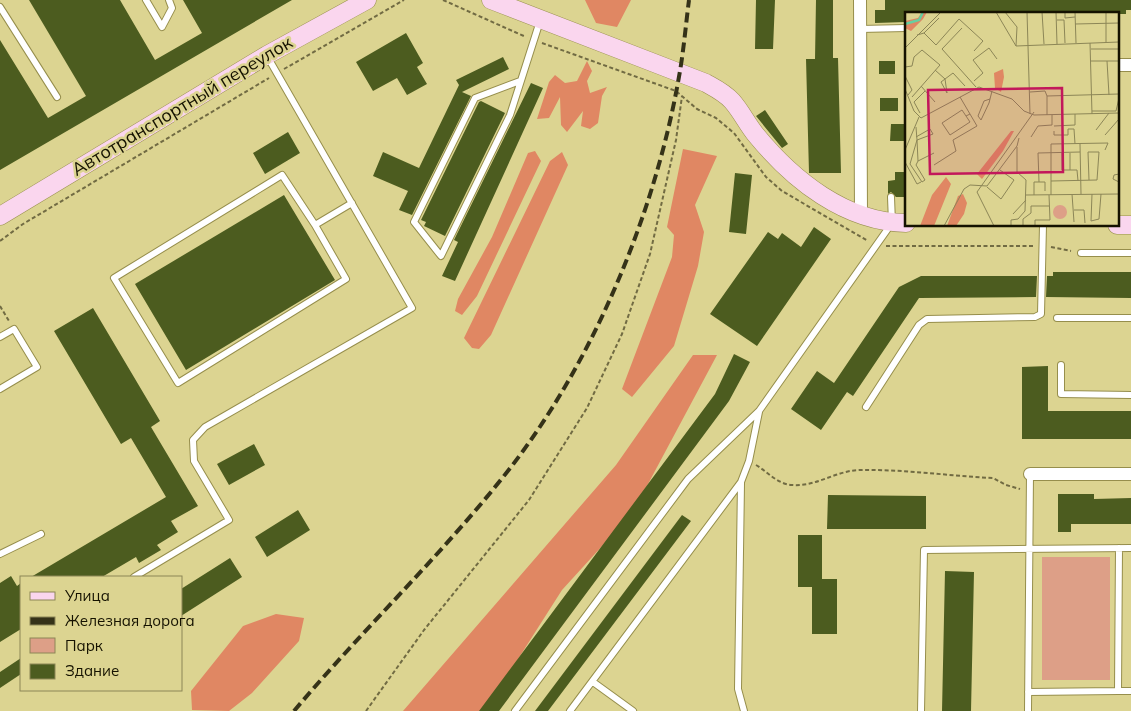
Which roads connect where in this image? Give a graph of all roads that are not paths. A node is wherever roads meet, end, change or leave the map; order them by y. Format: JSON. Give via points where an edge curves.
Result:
{"nodes":[{"id":1,"x":146,"y":0,"type":"edge"},
{"id":2,"x":169,"y":0,"type":"edge"},
{"id":3,"x":367,"y":0,"type":"edge"},
{"id":4,"x":491,"y":0,"type":"edge"},
{"id":5,"x":860,"y":0,"type":"edge"},
{"id":6,"x":0,"y":7,"type":"edge"},
{"id":7,"x":541,"y":20,"type":"junction"},
{"id":8,"x":905,"y":28,"type":"edge"},
{"id":9,"x":860,"y":29,"type":"junction"},
{"id":10,"x":267,"y":54,"type":"junction"},
{"id":11,"x":1118,"y":65,"type":"edge"},
{"id":12,"x":1131,"y":65,"type":"edge"},
{"id":13,"x":520,"y":81,"type":"junction"},
{"id":14,"x":57,"y":97,"type":"dead end"},
{"id":15,"x":891,"y":197,"type":"dead end"},
{"id":16,"x":352,"y":203,"type":"junction"},
{"id":17,"x":861,"y":213,"type":"junction"},
{"id":18,"x":0,"y":216,"type":"edge"},
{"id":19,"x":899,"y":223,"type":"edge"},
{"id":20,"x":315,"y":225,"type":"junction"},
{"id":21,"x":1118,"y":225,"type":"edge"},
{"id":22,"x":1131,"y":225,"type":"edge"},
{"id":23,"x":1043,"y":226,"type":"edge"},
{"id":24,"x":1081,"y":253,"type":"road end"},
{"id":25,"x":1131,"y":253,"type":"edge"},
{"id":26,"x":1057,"y":318,"type":"dead end"},
{"id":27,"x":1131,"y":318,"type":"edge"},
{"id":28,"x":0,"y":337,"type":"edge"},
{"id":29,"x":1061,"y":365,"type":"dead end"},
{"id":30,"x":0,"y":389,"type":"edge"},
{"id":31,"x":1131,"y":395,"type":"edge"},
{"id":32,"x":866,"y":407,"type":"dead end"},
{"id":33,"x":759,"y":410,"type":"junction"},
{"id":34,"x":1030,"y":474,"type":"joint"},
{"id":35,"x":1131,"y":474,"type":"edge"},
{"id":36,"x":741,"y":482,"type":"junction"},
{"id":37,"x":40,"y":534,"type":"dead end"},
{"id":38,"x":1030,"y":548,"type":"junction"},
{"id":39,"x":1119,"y":548,"type":"junction"},
{"id":40,"x":1131,"y":548,"type":"edge"},
{"id":41,"x":0,"y":554,"type":"edge"},
{"id":42,"x":136,"y":576,"type":"edge"},
{"id":43,"x":593,"y":682,"type":"junction"},
{"id":44,"x":1118,"y":691,"type":"junction"},
{"id":45,"x":1131,"y":691,"type":"edge"},
{"id":46,"x":1028,"y":692,"type":"junction"},
{"id":47,"x":515,"y":711,"type":"edge"},
{"id":48,"x":570,"y":711,"type":"edge"},
{"id":49,"x":633,"y":711,"type":"edge"},
{"id":50,"x":744,"y":711,"type":"edge"},
{"id":51,"x":921,"y":711,"type":"edge"},
{"id":52,"x":1028,"y":711,"type":"edge"}],
"edges":[{"from":1,"to":2,"type":"lane","via":[[162,27],[172,8]]},
{"from":3,"to":10,"type":"main road","name":"Автотранспортный переулок"},
{"from":4,"to":7,"type":"main road"},
{"from":5,"to":9,"type":"street"},
{"from":6,"to":14,"type":"lane"},
{"from":7,"to":13,"type":"lane"},
{"from":7,"to":17,"type":"main road","via":[[706,83],[732,100],[756,135],[806,186],[829,202]]},
{"from":8,"to":9,"type":"lane"},
{"from":9,"to":17,"type":"street"},
{"from":10,"to":16,"type":"lane"},
{"from":10,"to":18,"type":"main road","name":"Автотранспортный переулок"},
{"from":11,"to":12,"type":"street"},
{"from":13,"to":13,"type":"lane","via":[[510,115],[441,256],[414,222],[475,98]]},
{"from":15,"to":19,"type":"lane"},
{"from":16,"to":20,"type":"lane"},
{"from":16,"to":42,"type":"lane","via":[[412,308],[204,427],[193,440],[194,461],[229,520]]},
{"from":17,"to":19,"type":"main road"},
{"from":19,"to":33,"type":"lane"},
{"from":20,"to":20,"type":"lane","via":[[282,176],[114,278],[178,383],[346,279]]},
{"from":21,"to":22,"type":"main road"},
{"from":23,"to":32,"type":"lane","via":[[1041,314],[1035,317],[927,319],[919,325]]},
{"from":24,"to":25,"type":"lane"},
{"from":26,"to":27,"type":"lane"},
{"from":28,"to":30,"type":"lane","via":[[14,329],[38,367]]},
{"from":29,"to":31,"type":"lane","via":[[1061,394]]},
{"from":33,"to":36,"type":"lane","via":[[749,461]]},
{"from":33,"to":47,"type":"lane","via":[[688,479]]},
{"from":34,"to":35,"type":"street"},
{"from":34,"to":38,"type":"lane"},
{"from":36,"to":43,"type":"lane"},
{"from":36,"to":50,"type":"lane","via":[[738,689]]},
{"from":37,"to":41,"type":"lane"},
{"from":38,"to":39,"type":"lane"},
{"from":38,"to":46,"type":"lane"},
{"from":38,"to":51,"type":"lane","via":[[924,550]]},
{"from":39,"to":40,"type":"lane"},
{"from":39,"to":44,"type":"lane"},
{"from":43,"to":48,"type":"lane"},
{"from":43,"to":49,"type":"lane"},
{"from":44,"to":45,"type":"lane"},
{"from":44,"to":46,"type":"lane"},
{"from":46,"to":52,"type":"lane"}]}
